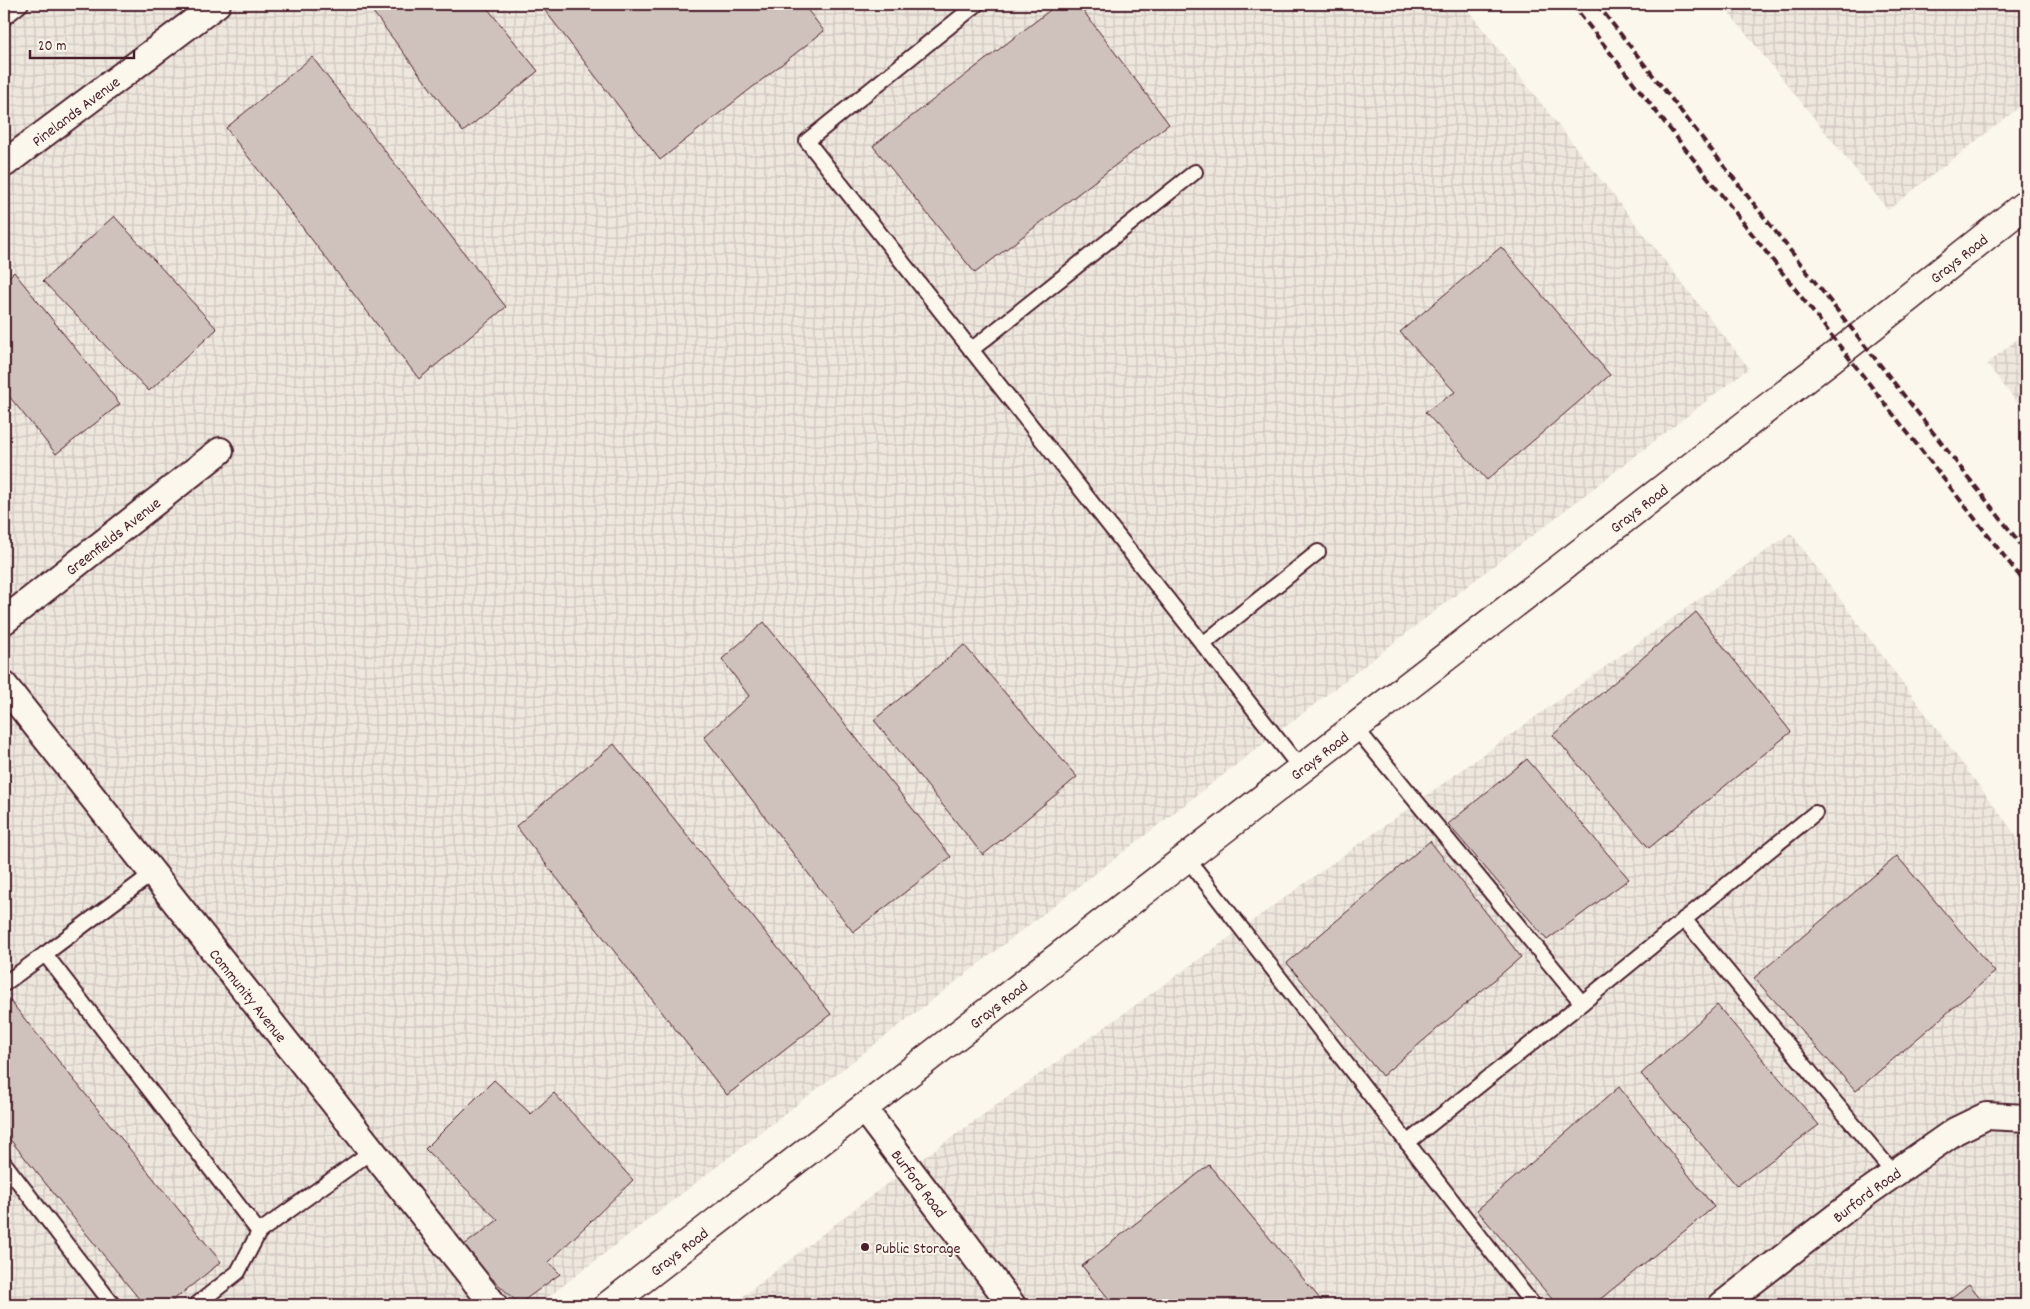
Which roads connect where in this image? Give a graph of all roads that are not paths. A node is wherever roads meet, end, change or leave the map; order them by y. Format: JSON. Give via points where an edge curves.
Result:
{"nodes":[{"id":1,"x":21,"y":4,"type":"edge"},
{"id":2,"x":977,"y":4,"type":"edge"},
{"id":3,"x":209,"y":6,"type":"edge"},
{"id":4,"x":4,"y":18,"type":"edge"},
{"id":5,"x":4,"y":164,"type":"edge"},
{"id":6,"x":1195,"y":172,"type":"dead end"},
{"id":7,"x":2024,"y":211,"type":"edge"},
{"id":8,"x":971,"y":350,"type":"junction"},
{"id":9,"x":220,"y":451,"type":"dead end"},
{"id":10,"x":1318,"y":552,"type":"dead end"},
{"id":11,"x":4,"y":621,"type":"edge"},
{"id":12,"x":1202,"y":644,"type":"junction"},
{"id":13,"x":4,"y":685,"type":"edge"},
{"id":14,"x":1354,"y":727,"type":"junction"},
{"id":15,"x":1301,"y":769,"type":"junction"},
{"id":16,"x":1815,"y":812,"type":"dead end"},
{"id":17,"x":1186,"y":858,"type":"junction"},
{"id":18,"x":153,"y":873,"type":"junction"},
{"id":19,"x":1684,"y":919,"type":"junction"},
{"id":20,"x":45,"y":954,"type":"junction"},
{"id":21,"x":4,"y":984,"type":"edge"},
{"id":22,"x":1582,"y":1003,"type":"junction"},
{"id":23,"x":863,"y":1108,"type":"junction"},
{"id":24,"x":2026,"y":1118,"type":"edge"},
{"id":25,"x":1407,"y":1142,"type":"junction"},
{"id":26,"x":372,"y":1151,"type":"junction"},
{"id":27,"x":4,"y":1163,"type":"edge"},
{"id":28,"x":1894,"y":1174,"type":"junction"},
{"id":29,"x":260,"y":1232,"type":"junction"},
{"id":30,"x":113,"y":1305,"type":"edge"},
{"id":31,"x":196,"y":1305,"type":"edge"},
{"id":32,"x":494,"y":1305,"type":"edge"},
{"id":33,"x":609,"y":1305,"type":"edge"},
{"id":34,"x":1012,"y":1305,"type":"edge"},
{"id":35,"x":1533,"y":1305,"type":"edge"},
{"id":36,"x":1722,"y":1305,"type":"edge"}],
"edges":[{"from":1,"to":4,"type":"lane"},
{"from":2,"to":8,"type":"lane","via":[[807,141]]},
{"from":3,"to":5,"type":"street","name":"Pinelands Avenue"},
{"from":6,"to":8,"type":"lane"},
{"from":7,"to":14,"type":"street","name":"Grays Road"},
{"from":8,"to":12,"type":"lane"},
{"from":9,"to":11,"type":"street","name":"Greenfields Avenue"},
{"from":10,"to":12,"type":"lane"},
{"from":12,"to":15,"type":"lane"},
{"from":13,"to":18,"type":"street","name":"Community Avenue"},
{"from":14,"to":15,"type":"street","name":"Grays Road"},
{"from":14,"to":22,"type":"lane"},
{"from":15,"to":17,"type":"street","name":"Grays Road"},
{"from":16,"to":19,"type":"lane"},
{"from":17,"to":23,"type":"street","name":"Grays Road"},
{"from":17,"to":25,"type":"lane"},
{"from":18,"to":20,"type":"lane"},
{"from":18,"to":26,"type":"street","name":"Community Avenue"},
{"from":19,"to":22,"type":"lane"},
{"from":19,"to":28,"type":"lane"},
{"from":20,"to":21,"type":"lane"},
{"from":20,"to":29,"type":"lane"},
{"from":22,"to":25,"type":"lane"},
{"from":23,"to":33,"type":"street","name":"Grays Road"},
{"from":23,"to":34,"type":"street","name":"Burford Road"},
{"from":24,"to":28,"type":"street","name":"Burford Road","via":[[1986,1116],[1955,1131]]},
{"from":25,"to":35,"type":"lane"},
{"from":26,"to":29,"type":"lane"},
{"from":26,"to":32,"type":"street","name":"Community Avenue"},
{"from":27,"to":30,"type":"lane"},
{"from":28,"to":36,"type":"street","name":"Burford Road"},
{"from":29,"to":31,"type":"lane","via":[[238,1272]]}]}
